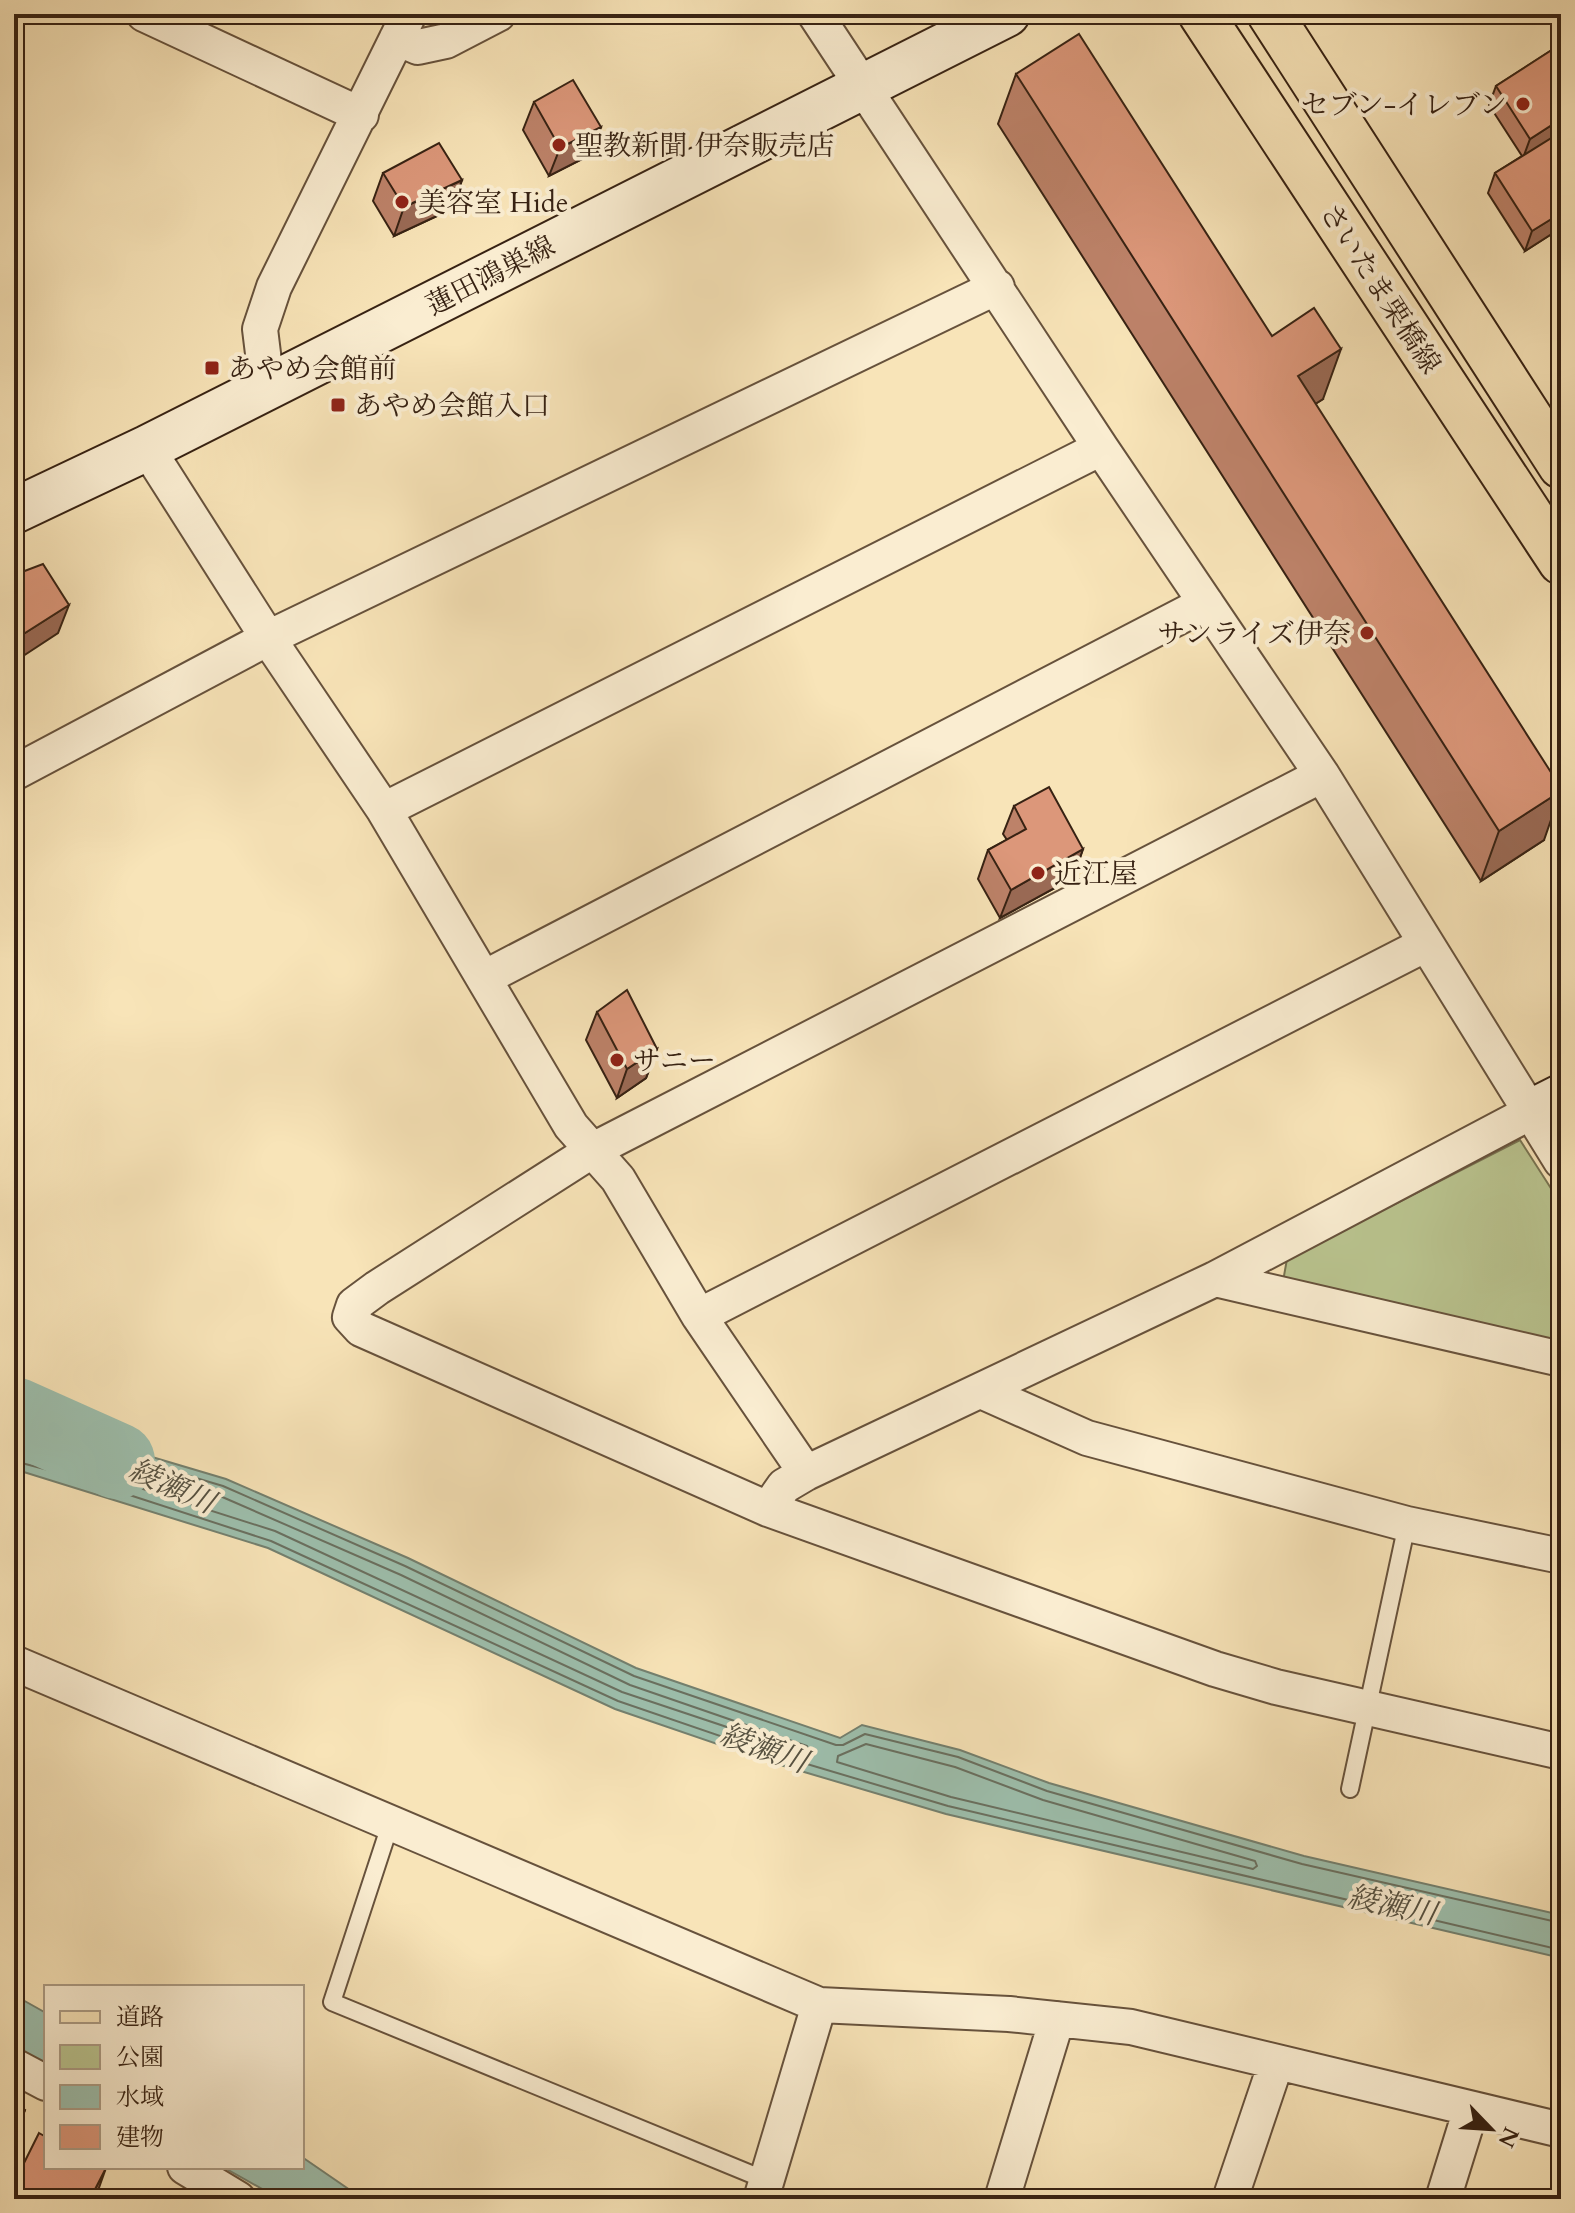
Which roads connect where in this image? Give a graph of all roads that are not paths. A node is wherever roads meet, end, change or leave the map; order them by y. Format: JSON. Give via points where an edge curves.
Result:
{"nodes":[{"id":1,"x":144,"y":14,"type":"edge"},
{"id":2,"x":498,"y":14,"type":"edge"},
{"id":3,"x":815,"y":14,"type":"edge"},
{"id":4,"x":1007,"y":14,"type":"edge"},
{"id":5,"x":1201,"y":14,"type":"edge"},
{"id":6,"x":1270,"y":14,"type":"edge"},
{"id":7,"x":403,"y":26,"type":"edge"},
{"id":8,"x":863,"y":88,"type":"junction"},
{"id":9,"x":361,"y":115,"type":"junction"},
{"id":10,"x":997,"y":287,"type":"junction"},
{"id":11,"x":267,"y":386,"type":"junction"},
{"id":12,"x":147,"y":448,"type":"junction"},
{"id":13,"x":1101,"y":448,"type":"junction"},
{"id":14,"x":1561,"y":466,"type":"edge"},
{"id":15,"x":14,"y":511,"type":"edge"},
{"id":16,"x":1561,"y":562,"type":"edge"},
{"id":17,"x":1206,"y":603,"type":"junction"},
{"id":18,"x":268,"y":638,"type":"junction"},
{"id":19,"x":14,"y":773,"type":"edge"},
{"id":20,"x":1322,"y":775,"type":"junction"},
{"id":21,"x":384,"y":810,"type":"junction"},
{"id":22,"x":1426,"y":944,"type":"junction"},
{"id":23,"x":484,"y":978,"type":"junction"},
{"id":24,"x":1546,"y":1104,"type":"edge"},
{"id":25,"x":593,"y":1150,"type":"junction"},
{"id":26,"x":1561,"y":1161,"type":"edge"},
{"id":27,"x":1215,"y":1279,"type":"junction"},
{"id":28,"x":699,"y":1316,"type":"junction"},
{"id":29,"x":1561,"y":1359,"type":"edge"},
{"id":30,"x":981,"y":1391,"type":"junction"},
{"id":31,"x":806,"y":1473,"type":"junction"},
{"id":32,"x":768,"y":1509,"type":"junction"},
{"id":33,"x":1407,"y":1524,"type":"junction"},
{"id":34,"x":1561,"y":1556,"type":"edge"},
{"id":35,"x":14,"y":1663,"type":"edge"},
{"id":36,"x":1367,"y":1708,"type":"junction"},
{"id":37,"x":1561,"y":1752,"type":"edge"},
{"id":38,"x":1350,"y":1789,"type":"dead end"},
{"id":39,"x":391,"y":1822,"type":"junction"},
{"id":40,"x":819,"y":2005,"type":"junction"},
{"id":41,"x":1057,"y":2019,"type":"junction"},
{"id":42,"x":1276,"y":2063,"type":"junction"},
{"id":43,"x":14,"y":2066,"type":"edge"},
{"id":44,"x":44,"y":2082,"type":"edge"},
{"id":45,"x":1471,"y":2109,"type":"junction"},
{"id":46,"x":1561,"y":2130,"type":"edge"},
{"id":47,"x":188,"y":2169,"type":"edge"},
{"id":48,"x":765,"y":2190,"type":"edge"},
{"id":49,"x":238,"y":2199,"type":"edge"},
{"id":50,"x":1002,"y":2199,"type":"edge"},
{"id":51,"x":1230,"y":2199,"type":"edge"},
{"id":52,"x":1443,"y":2199,"type":"edge"}],
"edges":[{"from":1,"to":9,"type":"street"},
{"from":2,"to":7,"type":"street","via":[[446,41],[418,47]]},
{"from":3,"to":8,"type":"street"},
{"from":4,"to":8,"type":"main road","name":"蓮田鴻巣線"},
{"from":5,"to":16,"type":"main road","name":"さいたま栗橋線"},
{"from":6,"to":14,"type":"main road","name":"さいたま栗橋線"},
{"from":7,"to":9,"type":"street"},
{"from":8,"to":10,"type":"street"},
{"from":8,"to":11,"type":"main road","name":"蓮田鴻巣線"},
{"from":9,"to":11,"type":"street","via":[[274,287],[260,329]]},
{"from":10,"to":13,"type":"street"},
{"from":10,"to":18,"type":"street"},
{"from":11,"to":12,"type":"main road","name":"蓮田鴻巣線"},
{"from":12,"to":15,"type":"main road","name":"蓮田鴻巣線"},
{"from":12,"to":18,"type":"street"},
{"from":13,"to":17,"type":"street"},
{"from":13,"to":21,"type":"street"},
{"from":17,"to":20,"type":"street"},
{"from":17,"to":23,"type":"street"},
{"from":18,"to":19,"type":"street"},
{"from":18,"to":21,"type":"street"},
{"from":20,"to":22,"type":"street"},
{"from":20,"to":25,"type":"street"},
{"from":21,"to":23,"type":"street"},
{"from":22,"to":24,"type":"street"},
{"from":22,"to":28,"type":"street"},
{"from":23,"to":25,"type":"street","via":[[571,1126]]},
{"from":24,"to":26,"type":"street"},
{"from":24,"to":27,"type":"street"},
{"from":25,"to":28,"type":"street","via":[[618,1179]]},
{"from":25,"to":32,"type":"street","via":[[377,1288],[354,1305],[350,1317],[361,1329]]},
{"from":27,"to":29,"type":"street"},
{"from":27,"to":30,"type":"street"},
{"from":28,"to":31,"type":"street"},
{"from":30,"to":31,"type":"street"},
{"from":30,"to":33,"type":"street","via":[[1087,1438]]},
{"from":31,"to":32,"type":"street","via":[[784,1486]]},
{"from":32,"to":36,"type":"street","via":[[1215,1669]]},
{"from":33,"to":34,"type":"street"},
{"from":33,"to":36,"type":"lane"},
{"from":35,"to":39,"type":"street"},
{"from":36,"to":37,"type":"street"},
{"from":36,"to":38,"type":"lane"},
{"from":39,"to":40,"type":"street"},
{"from":39,"to":48,"type":"lane","via":[[332,2002]]},
{"from":40,"to":41,"type":"street"},
{"from":40,"to":48,"type":"street"},
{"from":41,"to":42,"type":"street","via":[[1131,2027]]},
{"from":41,"to":50,"type":"street"},
{"from":42,"to":45,"type":"street"},
{"from":42,"to":51,"type":"street"},
{"from":43,"to":44,"type":"street"},
{"from":45,"to":46,"type":"street"},
{"from":45,"to":52,"type":"street"},
{"from":47,"to":49,"type":"street"}]}
